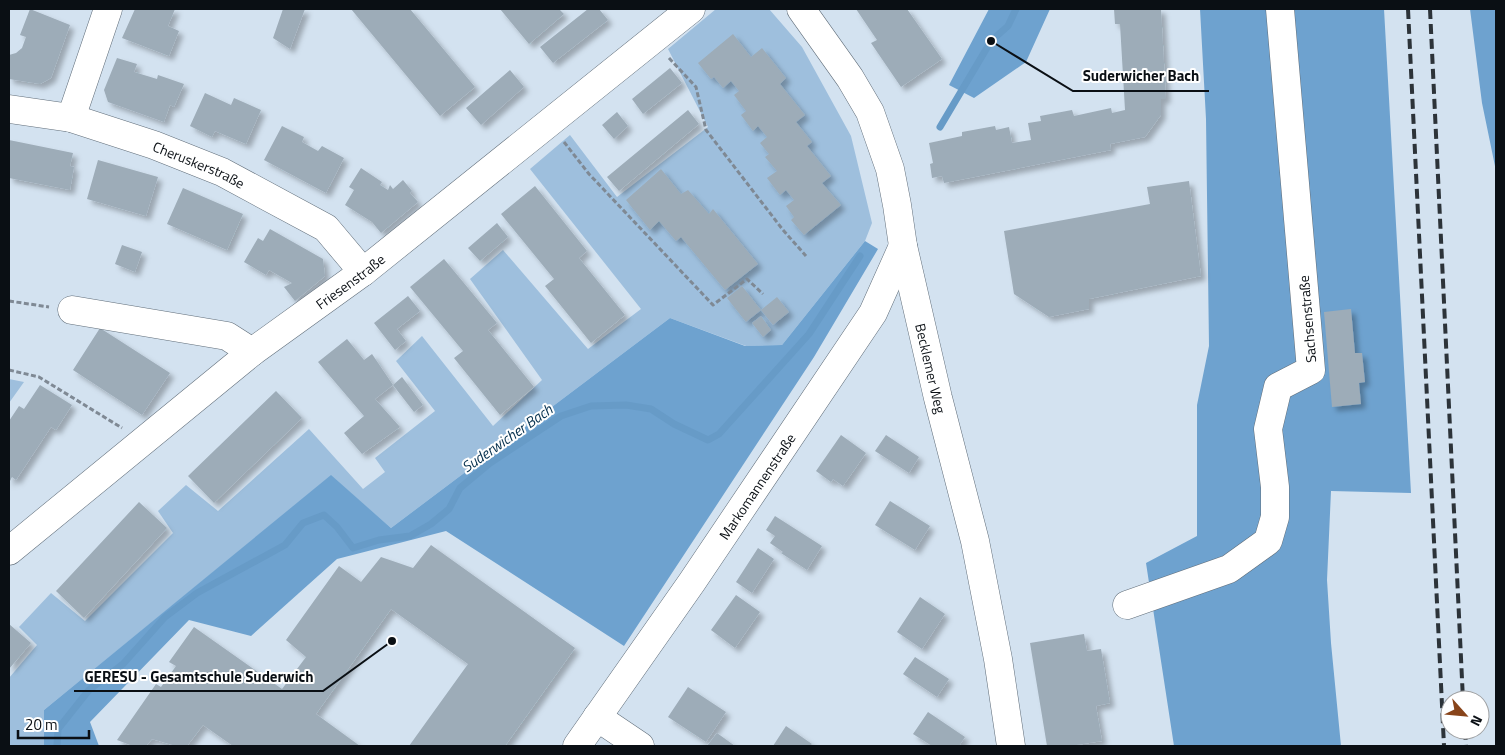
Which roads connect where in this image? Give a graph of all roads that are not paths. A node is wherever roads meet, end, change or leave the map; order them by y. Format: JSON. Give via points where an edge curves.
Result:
{"nodes":[{"id":1,"x":108,"y":9,"type":"edge"},
{"id":2,"x":691,"y":9,"type":"edge"},
{"id":3,"x":801,"y":9,"type":"edge"},
{"id":4,"x":1280,"y":9,"type":"edge"},
{"id":5,"x":9,"y":109,"type":"edge"},
{"id":6,"x":71,"y":118,"type":"junction"},
{"id":7,"x":903,"y":246,"type":"junction"},
{"id":8,"x":363,"y":272,"type":"junction"},
{"id":9,"x":72,"y":310,"type":"road end"},
{"id":10,"x":252,"y":352,"type":"junction"},
{"id":11,"x":9,"y":551,"type":"edge"},
{"id":12,"x":1128,"y":605,"type":"dead end"},
{"id":13,"x":597,"y":717,"type":"junction"},
{"id":14,"x":577,"y":746,"type":"edge"},
{"id":15,"x":640,"y":746,"type":"edge"},
{"id":16,"x":1012,"y":746,"type":"edge"}],
"edges":[{"from":1,"to":6,"type":"street"},
{"from":2,"to":8,"type":"street","name":"Friesenstraße"},
{"from":3,"to":7,"type":"street","name":"Becklemer Weg","via":[[870,112],[890,169]]},
{"from":4,"to":12,"type":"street","name":"Sachsenstraße","via":[[1312,370],[1278,386],[1268,429],[1275,517],[1268,541],[1229,569]]},
{"from":5,"to":6,"type":"street","name":"Cheruskerstraße"},
{"from":6,"to":8,"type":"street","name":"Cheruskerstraße","via":[[154,145],[222,172],[326,228]]},
{"from":7,"to":13,"type":"street","name":"Markomannenstraße","via":[[873,313]]},
{"from":7,"to":16,"type":"street","name":"Becklemer Weg","via":[[975,541]]},
{"from":8,"to":10,"type":"street","name":"Friesenstraße"},
{"from":9,"to":10,"type":"street","via":[[227,336]]},
{"from":10,"to":11,"type":"street","name":"Friesenstraße"},
{"from":13,"to":14,"type":"street","name":"Markomannenstraße"},
{"from":13,"to":15,"type":"street"}]}
